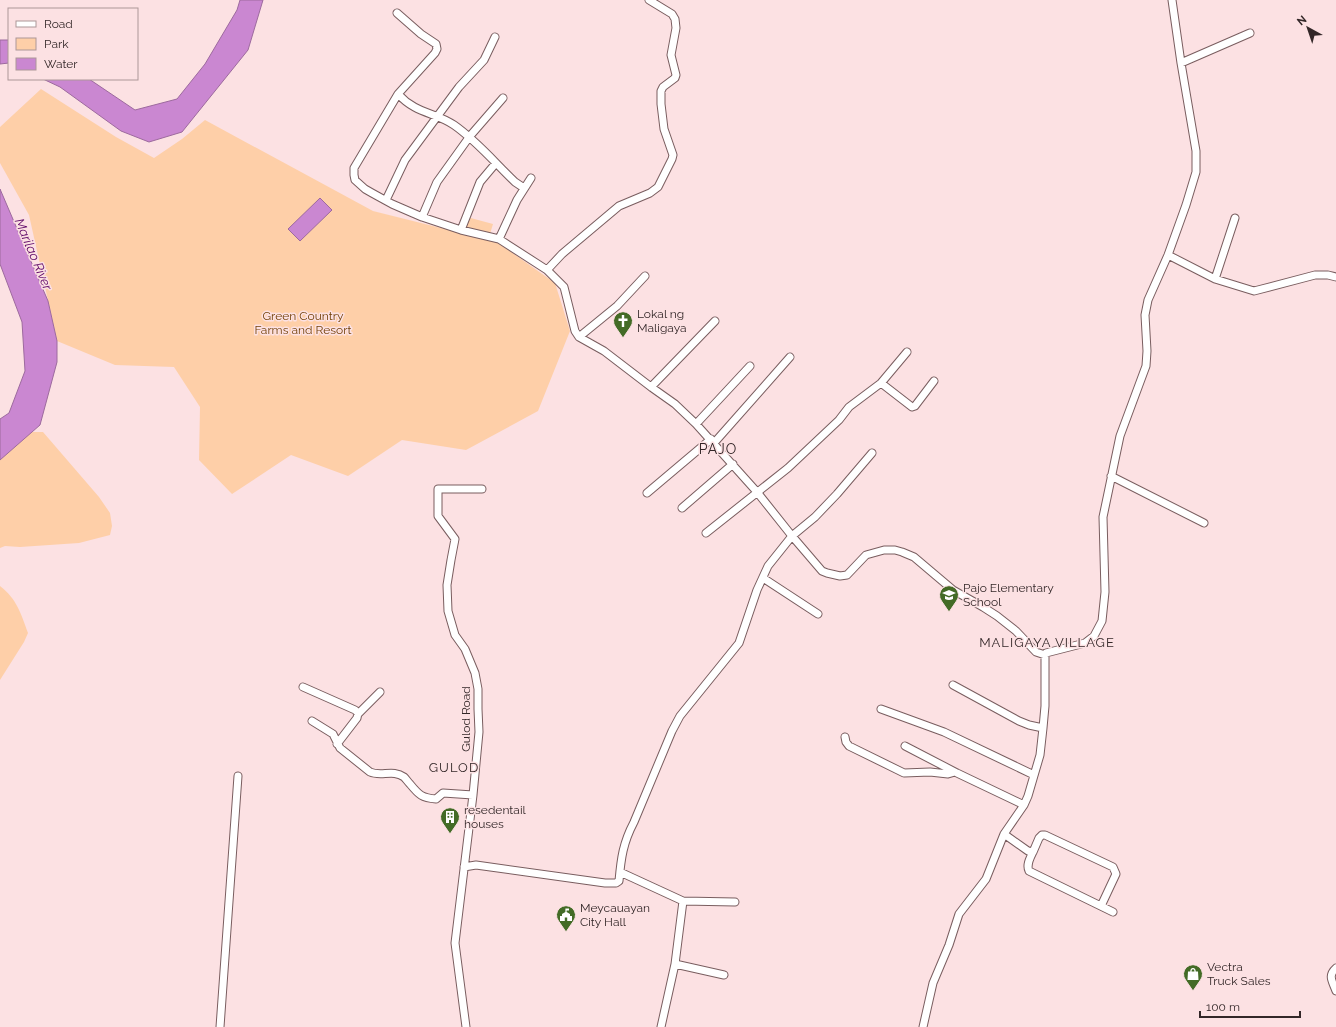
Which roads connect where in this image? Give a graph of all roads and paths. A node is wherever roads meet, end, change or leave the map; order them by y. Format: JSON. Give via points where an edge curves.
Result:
{"nodes":[{"id":1,"x":649,"y":0,"type":"edge"},
{"id":2,"x":1172,"y":0,"type":"edge"},
{"id":3,"x":397,"y":13,"type":"dead end"},
{"id":4,"x":1250,"y":33,"type":"dead end"},
{"id":5,"x":494,"y":37,"type":"dead end"},
{"id":6,"x":1181,"y":63,"type":"junction"},
{"id":7,"x":398,"y":94,"type":"junction"},
{"id":8,"x":503,"y":98,"type":"dead end"},
{"id":9,"x":436,"y":117,"type":"junction"},
{"id":10,"x":470,"y":136,"type":"junction"},
{"id":11,"x":496,"y":163,"type":"junction"},
{"id":12,"x":531,"y":178,"type":"dead end"},
{"id":13,"x":524,"y":188,"type":"junction"},
{"id":14,"x":386,"y":200,"type":"junction"},
{"id":15,"x":422,"y":217,"type":"junction"},
{"id":16,"x":1235,"y":218,"type":"dead end"},
{"id":17,"x":461,"y":230,"type":"junction"},
{"id":18,"x":499,"y":239,"type":"junction"},
{"id":19,"x":1168,"y":255,"type":"junction"},
{"id":20,"x":547,"y":270,"type":"junction"},
{"id":21,"x":645,"y":276,"type":"dead end"},
{"id":22,"x":1336,"y":277,"type":"edge"},
{"id":23,"x":1215,"y":278,"type":"junction"},
{"id":24,"x":715,"y":321,"type":"dead end"},
{"id":25,"x":579,"y":337,"type":"junction"},
{"id":26,"x":907,"y":352,"type":"dead end"},
{"id":27,"x":790,"y":358,"type":"dead end"},
{"id":28,"x":750,"y":366,"type":"dead end"},
{"id":29,"x":934,"y":381,"type":"dead end"},
{"id":30,"x":881,"y":383,"type":"junction"},
{"id":31,"x":651,"y":387,"type":"junction"},
{"id":32,"x":696,"y":424,"type":"junction"},
{"id":33,"x":712,"y":441,"type":"junction"},
{"id":34,"x":872,"y":453,"type":"dead end"},
{"id":35,"x":733,"y":464,"type":"junction"},
{"id":36,"x":1111,"y":476,"type":"junction"},
{"id":37,"x":482,"y":489,"type":"dead end"},
{"id":38,"x":757,"y":492,"type":"junction"},
{"id":39,"x":647,"y":493,"type":"dead end"},
{"id":40,"x":682,"y":508,"type":"dead end"},
{"id":41,"x":1204,"y":523,"type":"dead end"},
{"id":42,"x":706,"y":533,"type":"dead end"},
{"id":43,"x":792,"y":536,"type":"junction"},
{"id":44,"x":763,"y":578,"type":"junction"},
{"id":45,"x":818,"y":614,"type":"dead end"},
{"id":46,"x":1045,"y":655,"type":"junction"},
{"id":47,"x":953,"y":685,"type":"dead end"},
{"id":48,"x":303,"y":687,"type":"dead end"},
{"id":49,"x":380,"y":692,"type":"dead end"},
{"id":50,"x":881,"y":709,"type":"dead end"},
{"id":51,"x":358,"y":714,"type":"junction"},
{"id":52,"x":312,"y":721,"type":"dead end"},
{"id":53,"x":1043,"y":728,"type":"junction"},
{"id":54,"x":844,"y":737,"type":"dead end"},
{"id":55,"x":337,"y":744,"type":"junction"},
{"id":56,"x":905,"y":746,"type":"dead end"},
{"id":57,"x":955,"y":772,"type":"junction"},
{"id":58,"x":1034,"y":775,"type":"junction"},
{"id":59,"x":238,"y":776,"type":"dead end"},
{"id":60,"x":473,"y":795,"type":"junction"},
{"id":61,"x":1024,"y":805,"type":"junction"},
{"id":62,"x":1004,"y":834,"type":"junction"},
{"id":63,"x":1033,"y":852,"type":"junction"},
{"id":64,"x":464,"y":867,"type":"junction"},
{"id":65,"x":620,"y":872,"type":"junction"},
{"id":66,"x":684,"y":901,"type":"junction"},
{"id":67,"x":735,"y":902,"type":"dead end"},
{"id":68,"x":1101,"y":906,"type":"junction"},
{"id":69,"x":1113,"y":912,"type":"dead end"},
{"id":70,"x":675,"y":964,"type":"junction"},
{"id":71,"x":1336,"y":968,"type":"edge"},
{"id":72,"x":724,"y":975,"type":"dead end"},
{"id":73,"x":1336,"y":992,"type":"edge"},
{"id":74,"x":220,"y":1027,"type":"edge"},
{"id":75,"x":466,"y":1027,"type":"edge"},
{"id":76,"x":661,"y":1027,"type":"edge"},
{"id":77,"x":923,"y":1027,"type":"edge"}],
"edges":[{"from":1,"to":20,"type":"street","via":[[672,14],[676,22],[671,54],[676,75],[661,91],[664,129],[672,151],[672,159],[658,187],[619,206]]},
{"from":2,"to":6,"type":"street"},
{"from":3,"to":7,"type":"street","via":[[436,44],[437,49]]},
{"from":4,"to":6,"type":"street"},
{"from":5,"to":9,"type":"street","via":[[484,60]]},
{"from":6,"to":19,"type":"street","via":[[1196,151],[1196,172]]},
{"from":7,"to":9,"type":"street","via":[[412,106]]},
{"from":7,"to":14,"type":"street","via":[[354,168],[356,180],[365,189]]},
{"from":8,"to":10,"type":"street"},
{"from":9,"to":10,"type":"street","via":[[448,121]]},
{"from":9,"to":14,"type":"street","via":[[405,160]]},
{"from":10,"to":11,"type":"street"},
{"from":10,"to":15,"type":"street","via":[[437,182]]},
{"from":11,"to":13,"type":"street"},
{"from":11,"to":17,"type":"street","via":[[480,182]]},
{"from":12,"to":13,"type":"street"},
{"from":13,"to":18,"type":"street"},
{"from":14,"to":15,"type":"street"},
{"from":15,"to":17,"type":"street"},
{"from":16,"to":23,"type":"street"},
{"from":17,"to":18,"type":"street"},
{"from":18,"to":20,"type":"street"},
{"from":19,"to":23,"type":"street"},
{"from":19,"to":36,"type":"street","via":[[1148,300],[1145,315],[1146,366],[1120,436]]},
{"from":20,"to":25,"type":"street","via":[[564,287]]},
{"from":21,"to":25,"type":"street","via":[[616,306]]},
{"from":22,"to":23,"type":"street","via":[[1315,275],[1257,291]]},
{"from":24,"to":31,"type":"street"},
{"from":25,"to":31,"type":"street","via":[[604,351]]},
{"from":26,"to":30,"type":"street"},
{"from":27,"to":33,"type":"street"},
{"from":28,"to":32,"type":"street"},
{"from":29,"to":30,"type":"street","via":[[912,407]]},
{"from":30,"to":38,"type":"street","via":[[849,407],[839,420],[788,468]]},
{"from":31,"to":32,"type":"street","via":[[675,404]]},
{"from":32,"to":33,"type":"street"},
{"from":33,"to":35,"type":"street"},
{"from":33,"to":39,"type":"street"},
{"from":34,"to":43,"type":"street","via":[[815,517]]},
{"from":35,"to":38,"type":"street"},
{"from":35,"to":40,"type":"street"},
{"from":36,"to":41,"type":"street"},
{"from":36,"to":46,"type":"street","via":[[1103,517],[1105,592],[1102,621],[1094,636],[1085,643]]},
{"from":37,"to":60,"type":"street","name":"Gulod Road","via":[[438,489],[438,516],[455,539],[447,584],[448,611],[455,635],[465,649],[475,673],[478,689],[478,732]]},
{"from":38,"to":42,"type":"street"},
{"from":38,"to":43,"type":"street"},
{"from":43,"to":44,"type":"street","via":[[768,566]]},
{"from":43,"to":46,"type":"street","via":[[822,571],[840,576],[846,575],[866,556],[884,550],[895,550],[914,557],[953,590],[1012,627],[1036,652]]},
{"from":44,"to":45,"type":"street"},
{"from":44,"to":65,"type":"street","via":[[739,643],[680,716],[672,731],[627,835]]},
{"from":46,"to":53,"type":"street"},
{"from":47,"to":53,"type":"street","via":[[1019,721]]},
{"from":48,"to":51,"type":"street","via":[[355,710]]},
{"from":49,"to":51,"type":"street"},
{"from":50,"to":58,"type":"street","via":[[944,732]]},
{"from":51,"to":55,"type":"street"},
{"from":52,"to":55,"type":"street","via":[[333,734]]},
{"from":53,"to":58,"type":"street","via":[[1040,755]]},
{"from":54,"to":57,"type":"street","via":[[849,746],[904,773]]},
{"from":55,"to":60,"type":"street","via":[[370,772],[394,773],[404,777],[418,794],[428,798],[436,799],[443,793]]},
{"from":56,"to":57,"type":"street"},
{"from":57,"to":61,"type":"street"},
{"from":58,"to":61,"type":"street"},
{"from":59,"to":74,"type":"street"},
{"from":60,"to":64,"type":"street","name":"Gulod Road"},
{"from":61,"to":62,"type":"street"},
{"from":62,"to":63,"type":"street"},
{"from":62,"to":77,"type":"street","via":[[986,879],[958,914],[949,946],[933,983]]},
{"from":63,"to":68,"type":"street","via":[[1028,865],[1030,872]]},
{"from":63,"to":68,"type":"street","via":[[1038,838],[1045,835],[1113,867],[1116,874]]},
{"from":64,"to":65,"type":"street","via":[[476,865],[605,883],[619,881]]},
{"from":64,"to":75,"type":"street","name":"Gulod Road","via":[[455,943]]},
{"from":65,"to":66,"type":"street"},
{"from":66,"to":67,"type":"street"},
{"from":66,"to":70,"type":"street"},
{"from":68,"to":69,"type":"street"},
{"from":70,"to":72,"type":"street"},
{"from":70,"to":76,"type":"street"},
{"from":71,"to":73,"type":"street","via":[[1330,976]]}]}
